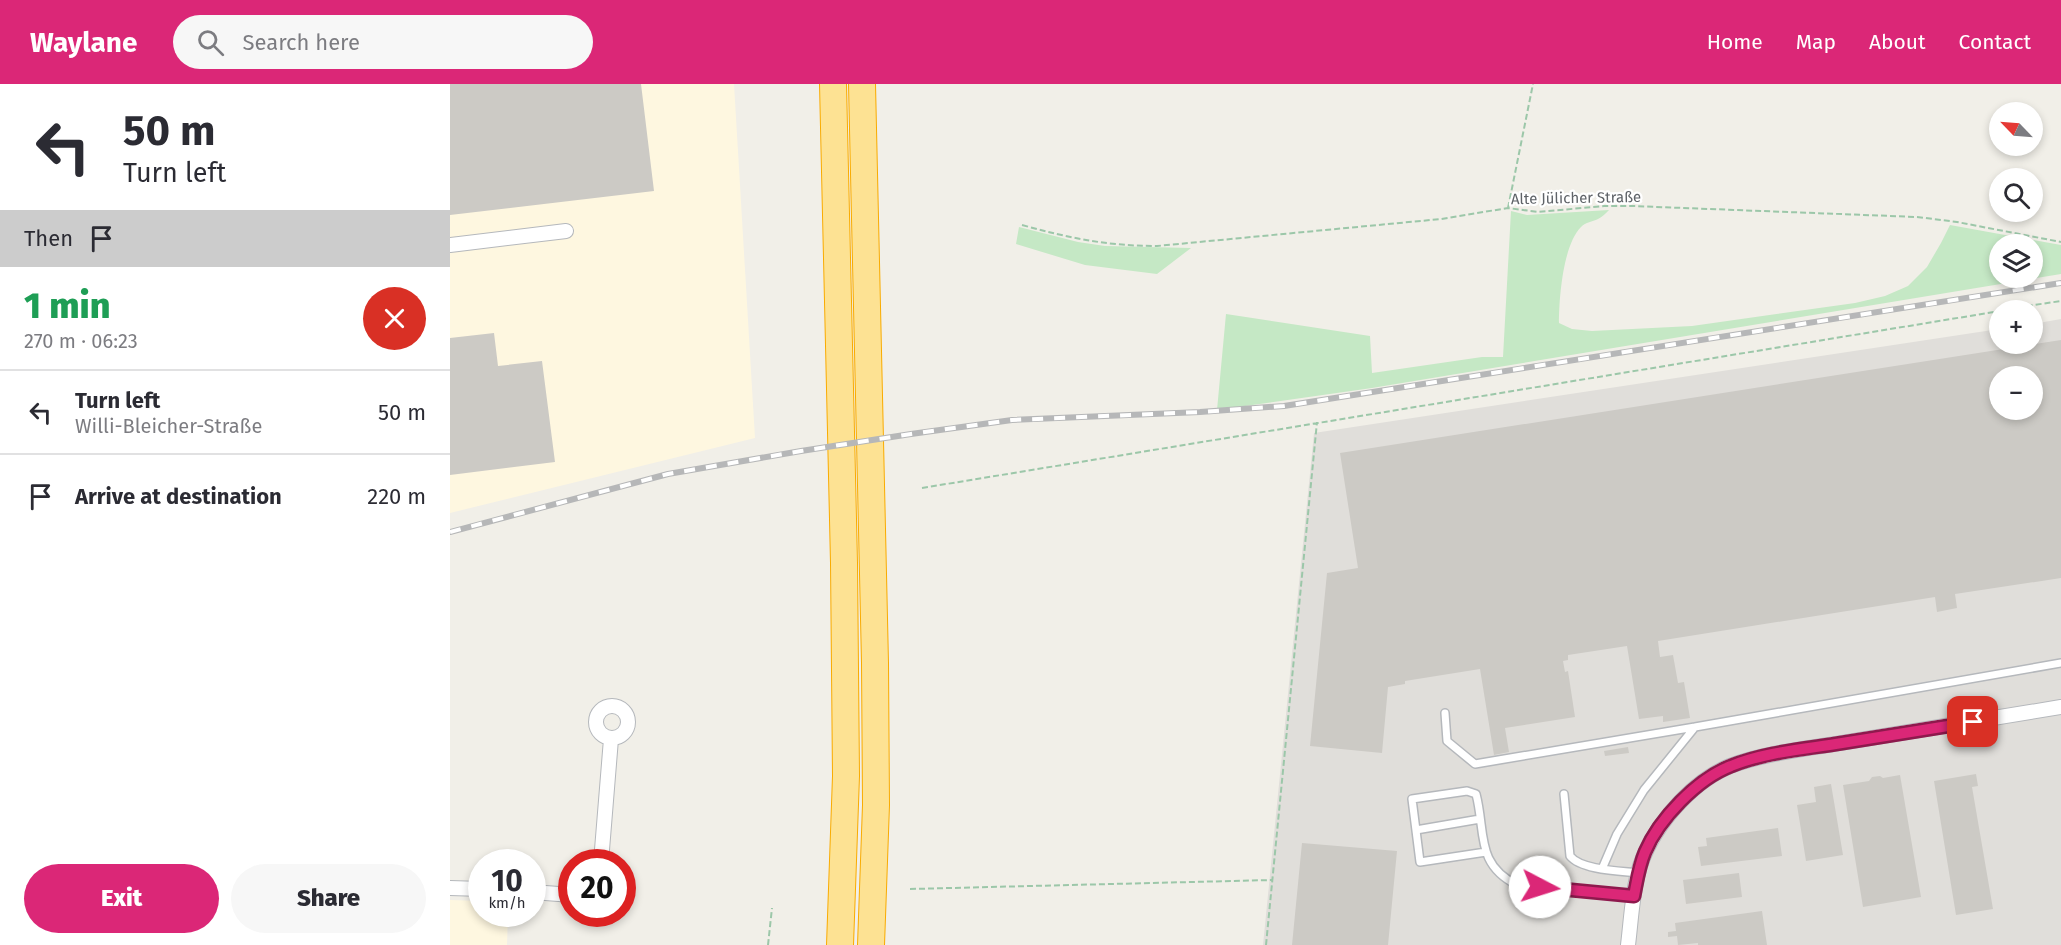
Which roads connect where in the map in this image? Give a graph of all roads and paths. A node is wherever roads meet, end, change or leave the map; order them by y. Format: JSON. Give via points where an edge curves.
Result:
{"nodes":[{"id":1,"x":833,"y":84,"type":"edge"},
{"id":2,"x":862,"y":84,"type":"edge"},
{"id":3,"x":1533,"y":84,"type":"edge"},
{"id":4,"x":1508,"y":208,"type":"junction"},
{"id":5,"x":1022,"y":225,"type":"dead end"},
{"id":6,"x":566,"y":231,"type":"dead end"},
{"id":7,"x":2061,"y":242,"type":"edge"},
{"id":8,"x":450,"y":245,"type":"edge"},
{"id":9,"x":2061,"y":300,"type":"edge"},
{"id":10,"x":2043,"y":303,"type":"edge"},
{"id":11,"x":1989,"y":312,"type":"edge"},
{"id":12,"x":1317,"y":422,"type":"junction"},
{"id":13,"x":922,"y":488,"type":"dead end"},
{"id":14,"x":2061,"y":663,"type":"edge"},
{"id":15,"x":2061,"y":707,"type":"edge"},
{"id":16,"x":1444,"y":713,"type":"dead end"},
{"id":17,"x":1695,"y":727,"type":"junction"},
{"id":18,"x":611,"y":739,"type":"dead end"},
{"id":19,"x":1564,"y":794,"type":"dead end"},
{"id":20,"x":1480,"y":819,"type":"junction"},
{"id":21,"x":1416,"y":830,"type":"junction"},
{"id":22,"x":602,"y":849,"type":"edge"},
{"id":23,"x":1486,"y":852,"type":"junction"},
{"id":24,"x":1602,"y":869,"type":"junction"},
{"id":25,"x":1638,"y":873,"type":"junction"},
{"id":26,"x":1272,"y":880,"type":"junction"},
{"id":27,"x":450,"y":888,"type":"edge"},
{"id":28,"x":468,"y":889,"type":"edge"},
{"id":29,"x":910,"y":889,"type":"dead end"},
{"id":30,"x":1634,"y":896,"type":"junction"},
{"id":31,"x":772,"y":908,"type":"dead end"},
{"id":32,"x":768,"y":945,"type":"edge"},
{"id":33,"x":840,"y":945,"type":"edge"},
{"id":34,"x":871,"y":945,"type":"edge"},
{"id":35,"x":1266,"y":945,"type":"edge"},
{"id":36,"x":1628,"y":945,"type":"edge"}],
"edges":[{"from":1,"to":33,"type":"highway","via":[[846,776]]},
{"from":2,"to":34,"type":"highway","via":[[875,663],[876,805]]},
{"from":3,"to":4,"type":"path"},
{"from":4,"to":5,"type":"path","name":"Alte Jülicher Straße","via":[[1441,219],[1157,246],[1091,242]]},
{"from":4,"to":7,"type":"path","name":"Alte Jülicher Straße","via":[[1538,212],[1632,206],[1917,217]]},
{"from":6,"to":8,"type":"street"},
{"from":9,"to":10,"type":"path"},
{"from":11,"to":12,"type":"path"},
{"from":12,"to":13,"type":"path"},
{"from":12,"to":26,"type":"path"},
{"from":14,"to":17,"type":"lane"},
{"from":15,"to":25,"type":"street","via":[[1793,751],[1730,766],[1677,805],[1646,850]]},
{"from":16,"to":17,"type":"lane","via":[[1447,741],[1475,764]]},
{"from":17,"to":24,"type":"lane","via":[[1644,790],[1617,834]]},
{"from":18,"to":22,"type":"street"},
{"from":19,"to":24,"type":"lane","via":[[1570,856],[1579,863]]},
{"from":20,"to":21,"type":"lane"},
{"from":20,"to":21,"type":"lane","via":[[1473,792],[1412,799]]},
{"from":20,"to":23,"type":"lane"},
{"from":21,"to":23,"type":"lane","via":[[1420,862]]},
{"from":23,"to":30,"type":"lane","via":[[1496,870],[1516,885]]},
{"from":24,"to":25,"type":"lane"},
{"from":25,"to":30,"type":"street"},
{"from":26,"to":29,"type":"path"},
{"from":26,"to":35,"type":"path"},
{"from":27,"to":28,"type":"street"},
{"from":30,"to":36,"type":"street"},
{"from":31,"to":32,"type":"path"}]}
